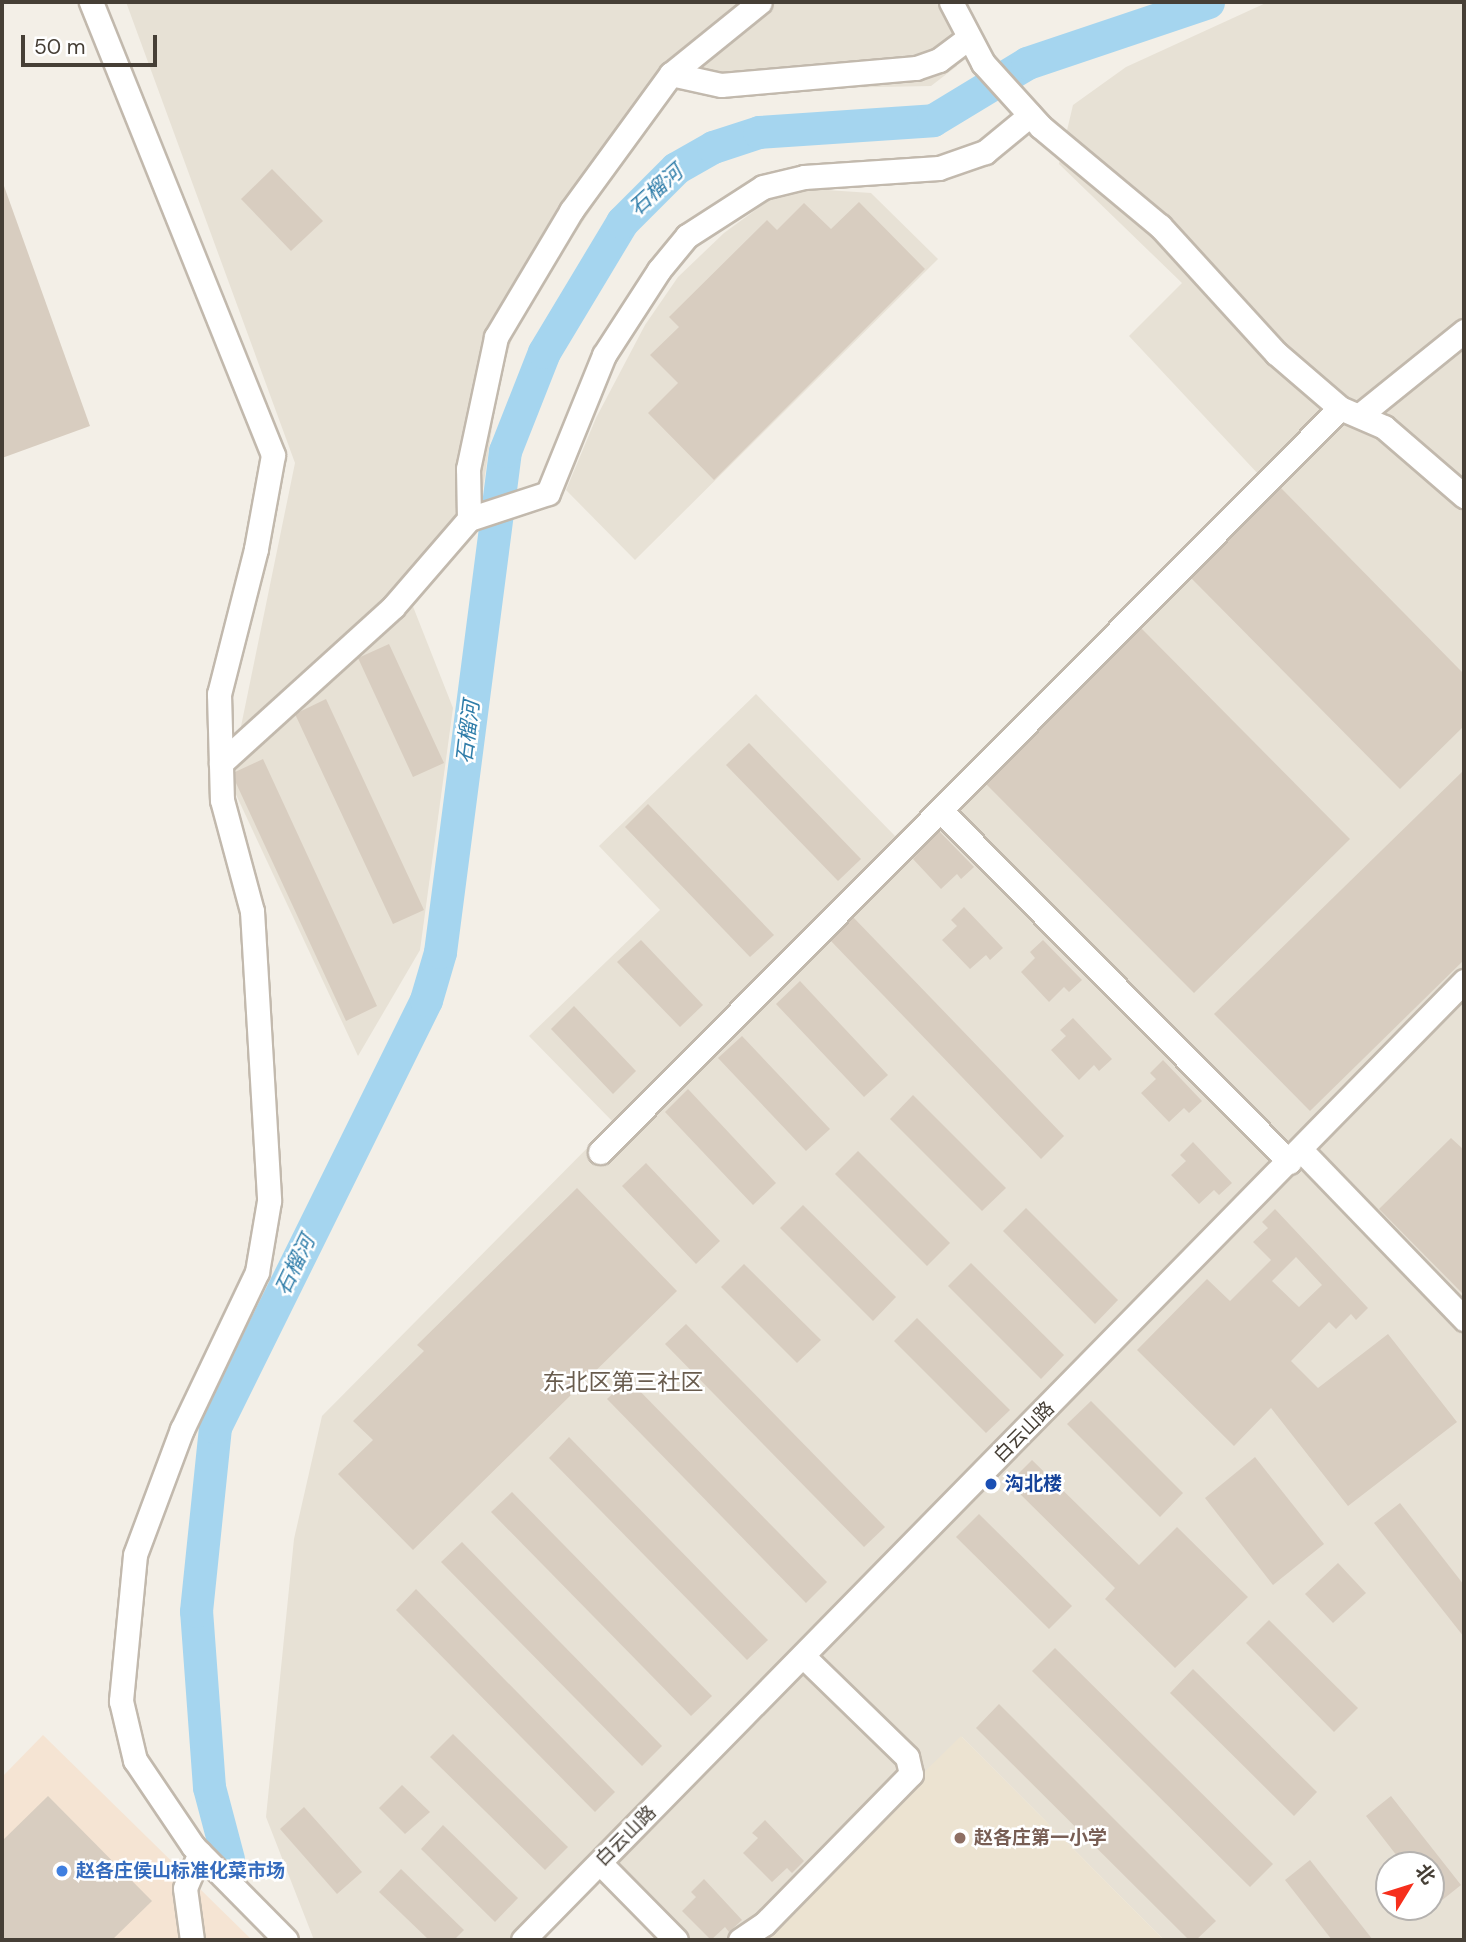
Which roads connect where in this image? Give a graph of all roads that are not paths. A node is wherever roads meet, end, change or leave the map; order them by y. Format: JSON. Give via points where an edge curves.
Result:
{"nodes":[{"id":1,"x":760,"y":2,"type":"edge"},
{"id":2,"x":97,"y":5,"type":"edge"},
{"id":3,"x":950,"y":6,"type":"edge"},
{"id":4,"x":968,"y":38,"type":"junction"},
{"id":5,"x":671,"y":74,"type":"junction"},
{"id":6,"x":1030,"y":115,"type":"junction"},
{"id":7,"x":1464,"y":331,"type":"edge"},
{"id":8,"x":1350,"y":411,"type":"junction"},
{"id":9,"x":1464,"y":496,"type":"edge"},
{"id":10,"x":473,"y":517,"type":"junction"},
{"id":11,"x":221,"y":763,"type":"junction"},
{"id":12,"x":940,"y":810,"type":"junction"},
{"id":13,"x":1464,"y":981,"type":"edge"},
{"id":14,"x":600,"y":1152,"type":"dead end"},
{"id":15,"x":1296,"y":1156,"type":"junction"},
{"id":16,"x":1464,"y":1319,"type":"edge"},
{"id":17,"x":803,"y":1656,"type":"junction"},
{"id":18,"x":200,"y":1853,"type":"junction"},
{"id":19,"x":600,"y":1863,"type":"junction"},
{"id":20,"x":192,"y":1940,"type":"edge"},
{"id":21,"x":286,"y":1940,"type":"edge"},
{"id":22,"x":523,"y":1940,"type":"edge"},
{"id":23,"x":676,"y":1940,"type":"edge"},
{"id":24,"x":740,"y":1940,"type":"edge"}],
"edges":[{"from":1,"to":5,"type":"street"},
{"from":2,"to":11,"type":"street","via":[[273,455],[256,550],[219,694]]},
{"from":3,"to":4,"type":"street"},
{"from":4,"to":5,"type":"street","via":[[939,60],[916,68],[721,85]]},
{"from":4,"to":6,"type":"street","via":[[983,63]]},
{"from":5,"to":10,"type":"street","via":[[571,211],[496,337],[468,469]]},
{"from":6,"to":8,"type":"street","via":[[1160,226],[1276,353]]},
{"from":6,"to":10,"type":"street","via":[[985,152],[939,168],[804,177],[762,187],[687,236],[659,270],[604,355],[548,493]]},
{"from":7,"to":8,"type":"street"},
{"from":8,"to":9,"type":"street","via":[[1384,427]]},
{"from":8,"to":12,"type":"street"},
{"from":10,"to":11,"type":"street","via":[[393,607]]},
{"from":11,"to":18,"type":"street","via":[[222,800],[252,911],[269,1201],[257,1272],[182,1429],[135,1555],[121,1700],[135,1760]]},
{"from":12,"to":14,"type":"street"},
{"from":12,"to":15,"type":"street"},
{"from":13,"to":15,"type":"street","name":"白云山路"},
{"from":15,"to":16,"type":"street"},
{"from":15,"to":17,"type":"street","name":"白云山路"},
{"from":17,"to":19,"type":"street","name":"白云山路"},
{"from":17,"to":24,"type":"street","via":[[907,1757],[911,1774],[764,1924]]},
{"from":18,"to":20,"type":"street","via":[[185,1888]]},
{"from":18,"to":21,"type":"street"},
{"from":19,"to":22,"type":"street","name":"白云山路"},
{"from":19,"to":23,"type":"street"}]}
